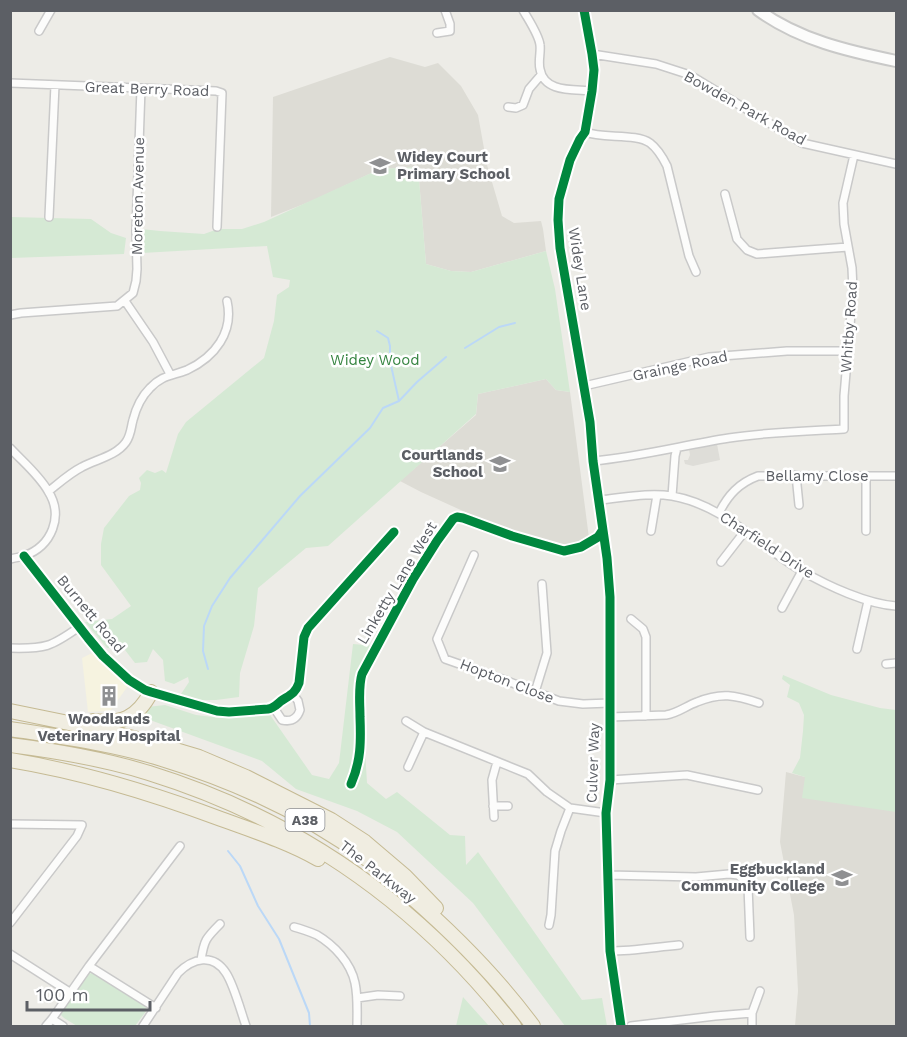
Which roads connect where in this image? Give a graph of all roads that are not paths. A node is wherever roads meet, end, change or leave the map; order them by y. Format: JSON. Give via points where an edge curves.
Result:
{"nodes":[{"id":1,"x":51,"y":10,"type":"edge"},
{"id":2,"x":445,"y":10,"type":"edge"},
{"id":3,"x":584,"y":10,"type":"edge"},
{"id":4,"x":758,"y":10,"type":"edge"},
{"id":5,"x":526,"y":12,"type":"edge"},
{"id":6,"x":39,"y":31,"type":"dead end"},
{"id":7,"x":437,"y":33,"type":"dead end"},
{"id":8,"x":592,"y":54,"type":"junction"},
{"id":9,"x":897,"y":61,"type":"edge"},
{"id":10,"x":542,"y":75,"type":"junction"},
{"id":11,"x":10,"y":83,"type":"edge"},
{"id":12,"x":55,"y":85,"type":"junction"},
{"id":13,"x":141,"y":88,"type":"junction"},
{"id":14,"x":592,"y":91,"type":"junction"},
{"id":15,"x":523,"y":105,"type":"junction"},
{"id":16,"x":508,"y":108,"type":"dead end"},
{"id":17,"x":527,"y":113,"type":"dead end"},
{"id":18,"x":585,"y":132,"type":"junction"},
{"id":19,"x":855,"y":155,"type":"junction"},
{"id":20,"x":897,"y":164,"type":"edge"},
{"id":21,"x":725,"y":194,"type":"dead end"},
{"id":22,"x":49,"y":217,"type":"dead end"},
{"id":23,"x":217,"y":227,"type":"dead end"},
{"id":24,"x":848,"y":247,"type":"junction"},
{"id":25,"x":696,"y":272,"type":"dead end"},
{"id":26,"x":125,"y":301,"type":"junction"},
{"id":27,"x":227,"y":301,"type":"dead end"},
{"id":28,"x":10,"y":315,"type":"edge"},
{"id":29,"x":848,"y":351,"type":"junction"},
{"id":30,"x":170,"y":374,"type":"junction"},
{"id":31,"x":584,"y":386,"type":"junction"},
{"id":32,"x":10,"y":448,"type":"edge"},
{"id":33,"x":677,"y":448,"type":"junction"},
{"id":34,"x":593,"y":461,"type":"junction"},
{"id":35,"x":796,"y":476,"type":"junction"},
{"id":36,"x":866,"y":476,"type":"junction"},
{"id":37,"x":897,"y":476,"type":"edge"},
{"id":38,"x":49,"y":491,"type":"junction"},
{"id":39,"x":657,"y":495,"type":"junction"},
{"id":40,"x":672,"y":496,"type":"junction"},
{"id":41,"x":598,"y":500,"type":"junction"},
{"id":42,"x":799,"y":505,"type":"dead end"},
{"id":43,"x":719,"y":513,"type":"junction"},
{"id":44,"x":651,"y":531,"type":"dead end"},
{"id":45,"x":745,"y":531,"type":"junction"},
{"id":46,"x":866,"y":531,"type":"dead end"},
{"id":47,"x":389,"y":534,"type":"dead end"},
{"id":48,"x":474,"y":555,"type":"dead end"},
{"id":49,"x":24,"y":556,"type":"junction"},
{"id":50,"x":10,"y":559,"type":"edge"},
{"id":51,"x":721,"y":562,"type":"dead end"},
{"id":52,"x":802,"y":571,"type":"junction"},
{"id":53,"x":542,"y":584,"type":"dead end"},
{"id":54,"x":554,"y":591,"type":"dead end"},
{"id":55,"x":543,"y":593,"type":"junction"},
{"id":56,"x":868,"y":601,"type":"junction"},
{"id":57,"x":897,"y":606,"type":"edge"},
{"id":58,"x":782,"y":608,"type":"dead end"},
{"id":59,"x":631,"y":619,"type":"dead end"},
{"id":60,"x":79,"y":627,"type":"junction"},
{"id":61,"x":10,"y":648,"type":"edge"},
{"id":62,"x":857,"y":649,"type":"dead end"},
{"id":63,"x":897,"y":663,"type":"edge"},
{"id":64,"x":886,"y":664,"type":"dead end"},
{"id":65,"x":151,"y":692,"type":"junction"},
{"id":66,"x":535,"y":692,"type":"junction"},
{"id":67,"x":293,"y":694,"type":"junction"},
{"id":68,"x":759,"y":702,"type":"dead end"},
{"id":69,"x":610,"y":703,"type":"junction"},
{"id":70,"x":274,"y":708,"type":"junction"},
{"id":71,"x":10,"y":711,"type":"edge"},
{"id":72,"x":646,"y":716,"type":"junction"},
{"id":73,"x":43,"y":717,"type":"junction"},
{"id":74,"x":610,"y":717,"type":"junction"},
{"id":75,"x":406,"y":722,"type":"dead end"},
{"id":76,"x":10,"y":729,"type":"edge"},
{"id":77,"x":424,"y":732,"type":"junction"},
{"id":78,"x":10,"y":745,"type":"edge"},
{"id":79,"x":10,"y":760,"type":"edge"},
{"id":80,"x":497,"y":762,"type":"junction"},
{"id":81,"x":408,"y":767,"type":"dead end"},
{"id":82,"x":610,"y":780,"type":"junction"},
{"id":83,"x":758,"y":790,"type":"dead end"},
{"id":84,"x":493,"y":806,"type":"junction"},
{"id":85,"x":508,"y":806,"type":"dead end"},
{"id":86,"x":570,"y":808,"type":"junction"},
{"id":87,"x":606,"y":813,"type":"junction"},
{"id":88,"x":494,"y":817,"type":"dead end"},
{"id":89,"x":10,"y":825,"type":"edge"},
{"id":90,"x":180,"y":846,"type":"dead end"},
{"id":91,"x":608,"y":875,"type":"junction"},
{"id":92,"x":400,"y":907,"type":"junction"},
{"id":93,"x":542,"y":915,"type":"dead end"},
{"id":94,"x":551,"y":915,"type":"junction"},
{"id":95,"x":10,"y":923,"type":"edge"},
{"id":96,"x":219,"y":924,"type":"dead end"},
{"id":97,"x":549,"y":925,"type":"dead end"},
{"id":98,"x":741,"y":926,"type":"dead end"},
{"id":99,"x":749,"y":926,"type":"junction"},
{"id":100,"x":294,"y":927,"type":"dead end"},
{"id":101,"x":750,"y":937,"type":"dead end"},
{"id":102,"x":679,"y":945,"type":"dead end"},
{"id":103,"x":610,"y":951,"type":"junction"},
{"id":104,"x":10,"y":954,"type":"edge"},
{"id":105,"x":201,"y":960,"type":"junction"},
{"id":106,"x":89,"y":966,"type":"junction"},
{"id":107,"x":760,"y":991,"type":"dead end"},
{"id":108,"x":71,"y":993,"type":"junction"},
{"id":109,"x":400,"y":996,"type":"dead end"},
{"id":110,"x":357,"y":998,"type":"junction"},
{"id":111,"x":156,"y":1008,"type":"junction"},
{"id":112,"x":520,"y":1008,"type":"junction"},
{"id":113,"x":752,"y":1013,"type":"junction"},
{"id":114,"x":52,"y":1019,"type":"junction"},
{"id":115,"x":668,"y":1024,"type":"edge"},
{"id":116,"x":46,"y":1026,"type":"edge"},
{"id":117,"x":63,"y":1026,"type":"edge"},
{"id":118,"x":143,"y":1026,"type":"edge"},
{"id":119,"x":246,"y":1026,"type":"edge"},
{"id":120,"x":357,"y":1026,"type":"edge"},
{"id":121,"x":514,"y":1026,"type":"edge"},
{"id":122,"x":533,"y":1026,"type":"edge"},
{"id":123,"x":621,"y":1026,"type":"edge"},
{"id":124,"x":631,"y":1026,"type":"edge"},
{"id":125,"x":752,"y":1026,"type":"edge"}],
"edges":[{"from":1,"to":6,"type":"street"},
{"from":2,"to":7,"type":"street","via":[[450,31]]},
{"from":3,"to":8,"type":"street","name":"Widey Lane"},
{"from":4,"to":9,"type":"main road","via":[[805,36]]},
{"from":5,"to":10,"type":"street","via":[[538,36]]},
{"from":8,"to":14,"type":"street","name":"Widey Lane"},
{"from":8,"to":19,"type":"street","name":"Bowden Park Road","via":[[675,69],[802,143]]},
{"from":10,"to":14,"type":"street","via":[[556,88]]},
{"from":10,"to":15,"type":"street","via":[[529,89]]},
{"from":11,"to":12,"type":"street","name":"Great Berry Road"},
{"from":12,"to":13,"type":"street","name":"Great Berry Road"},
{"from":12,"to":22,"type":"street"},
{"from":13,"to":23,"type":"street","name":"Great Berry Road","via":[[222,93]]},
{"from":13,"to":26,"type":"street","name":"Moreton Avenue","via":[[136,275],[133,293]]},
{"from":14,"to":18,"type":"street","name":"Widey Lane"},
{"from":15,"to":16,"type":"street"},
{"from":15,"to":17,"type":"street"},
{"from":18,"to":25,"type":"street","via":[[647,141],[661,155]]},
{"from":18,"to":31,"type":"street","name":"Widey Lane","via":[[570,160],[559,199],[558,220]]},
{"from":19,"to":20,"type":"street","name":"Bowden Park Road"},
{"from":19,"to":24,"type":"street","name":"Whitby Road","via":[[843,203]]},
{"from":21,"to":24,"type":"street","via":[[737,239],[747,250],[757,254]]},
{"from":24,"to":29,"type":"street","name":"Whitby Road","via":[[853,290]]},
{"from":26,"to":28,"type":"street","via":[[117,306]]},
{"from":26,"to":30,"type":"street"},
{"from":27,"to":30,"type":"street","via":[[228,323],[216,348],[196,365]]},
{"from":29,"to":31,"type":"street","name":"Grainge Road","via":[[709,357]]},
{"from":29,"to":33,"type":"street","name":"Whitby Road","via":[[844,429],[762,434]]},
{"from":30,"to":38,"type":"street","via":[[139,402],[126,443],[109,456],[81,467]]},
{"from":31,"to":34,"type":"street","name":"Widey Lane"},
{"from":32,"to":38,"type":"street"},
{"from":33,"to":34,"type":"street"},
{"from":33,"to":40,"type":"street"},
{"from":34,"to":41,"type":"street","name":"Widey Lane"},
{"from":35,"to":36,"type":"street","name":"Bellamy Close"},
{"from":35,"to":42,"type":"street"},
{"from":35,"to":43,"type":"street","name":"Bellamy Close","via":[[749,479],[738,486]]},
{"from":36,"to":37,"type":"street","name":"Bellamy Close"},
{"from":36,"to":46,"type":"street"},
{"from":38,"to":49,"type":"street","via":[[55,505],[54,527],[39,548]]},
{"from":39,"to":40,"type":"street","name":"Charfield Drive"},
{"from":39,"to":41,"type":"street","name":"Charfield Drive"},
{"from":39,"to":44,"type":"street"},
{"from":40,"to":43,"type":"street","name":"Charfield Drive"},
{"from":41,"to":69,"type":"street","name":"Culver Way","via":[[610,597]]},
{"from":43,"to":45,"type":"street","name":"Charfield Drive"},
{"from":45,"to":51,"type":"street"},
{"from":45,"to":52,"type":"street","name":"Charfield Drive"},
{"from":47,"to":67,"type":"street","name":"Burnett Road","via":[[308,628],[299,683]]},
{"from":48,"to":66,"type":"street","name":"Hopton Close","via":[[437,639],[445,658]]},
{"from":49,"to":50,"type":"street"},
{"from":49,"to":60,"type":"street","name":"Burnett Road"},
{"from":52,"to":56,"type":"street","name":"Charfield Drive"},
{"from":52,"to":58,"type":"street"},
{"from":53,"to":55,"type":"street"},
{"from":54,"to":55,"type":"street"},
{"from":55,"to":66,"type":"street","via":[[547,653]]},
{"from":56,"to":57,"type":"street","name":"Charfield Drive"},
{"from":56,"to":62,"type":"street"},
{"from":59,"to":72,"type":"street","via":[[646,637]]},
{"from":60,"to":61,"type":"street","via":[[50,645]]},
{"from":60,"to":65,"type":"street","name":"Burnett Road","via":[[102,656],[129,680]]},
{"from":63,"to":64,"type":"street"},
{"from":65,"to":70,"type":"street","name":"Burnett Road","via":[[217,711]]},
{"from":65,"to":73,"type":"highway","via":[[134,715],[122,721]]},
{"from":66,"to":69,"type":"street","name":"Hopton Close","via":[[559,701]]},
{"from":67,"to":70,"type":"street"},
{"from":67,"to":70,"type":"street","name":"Burnett Road","via":[[300,710],[297,717],[282,720]]},
{"from":68,"to":72,"type":"street","via":[[724,695],[697,702],[674,714]]},
{"from":69,"to":74,"type":"street","name":"Culver Way"},
{"from":71,"to":73,"type":"highway","number":"A38"},
{"from":72,"to":74,"type":"street"},
{"from":73,"to":112,"type":"highway","number":"A38","via":[[199,757],[331,820],[405,876],[495,971]]},
{"from":74,"to":82,"type":"street","name":"Culver Way"},
{"from":75,"to":77,"type":"street"},
{"from":76,"to":112,"type":"highway","name":"The Parkway","number":"A38","via":[[118,747],[161,759],[232,784],[302,818],[367,859],[435,917]]},
{"from":77,"to":80,"type":"street"},
{"from":77,"to":81,"type":"street"},
{"from":78,"to":92,"type":"highway","name":"The Parkway","number":"A38","via":[[138,770],[231,803],[341,863]]},
{"from":79,"to":92,"type":"highway","number":"A38","via":[[103,780],[242,826],[305,852]]},
{"from":80,"to":84,"type":"street","via":[[492,780]]},
{"from":80,"to":86,"type":"street","via":[[528,774]]},
{"from":82,"to":83,"type":"street","via":[[687,775]]},
{"from":82,"to":87,"type":"street","name":"Culver Way"},
{"from":84,"to":85,"type":"street"},
{"from":84,"to":88,"type":"street"},
{"from":86,"to":87,"type":"street"},
{"from":86,"to":94,"type":"street","via":[[555,851]]},
{"from":87,"to":91,"type":"street","name":"Culver Way"},
{"from":89,"to":95,"type":"street","via":[[82,825]]},
{"from":90,"to":106,"type":"street","via":[[176,858]]},
{"from":91,"to":99,"type":"street","via":[[738,876],[748,886]]},
{"from":91,"to":103,"type":"street","name":"Culver Way"},
{"from":92,"to":121,"type":"highway","name":"The Parkway","number":"A38","via":[[464,967]]},
{"from":93,"to":94,"type":"street"},
{"from":94,"to":97,"type":"street"},
{"from":96,"to":105,"type":"street","via":[[206,938]]},
{"from":98,"to":99,"type":"street"},
{"from":99,"to":101,"type":"street"},
{"from":100,"to":110,"type":"street","via":[[316,935],[342,957],[355,982]]},
{"from":102,"to":103,"type":"street"},
{"from":103,"to":123,"type":"street","name":"Culver Way"},
{"from":104,"to":108,"type":"street"},
{"from":105,"to":111,"type":"street","via":[[185,965]]},
{"from":105,"to":119,"type":"street","via":[[210,960],[224,969]]},
{"from":106,"to":108,"type":"street"},
{"from":106,"to":111,"type":"street"},
{"from":107,"to":113,"type":"street"},
{"from":108,"to":114,"type":"street"},
{"from":109,"to":110,"type":"street"},
{"from":110,"to":120,"type":"street"},
{"from":111,"to":118,"type":"street"},
{"from":112,"to":122,"type":"highway","name":"The Parkway","number":"A38"},
{"from":113,"to":115,"type":"street"},
{"from":113,"to":125,"type":"street"},
{"from":114,"to":116,"type":"street"},
{"from":114,"to":117,"type":"street"},
{"from":115,"to":124,"type":"street"}]}
